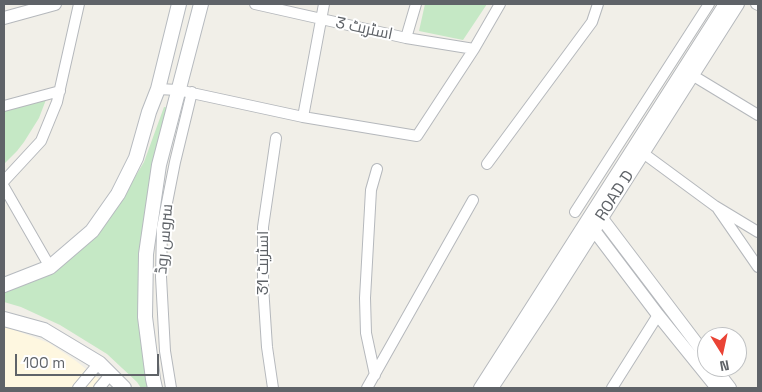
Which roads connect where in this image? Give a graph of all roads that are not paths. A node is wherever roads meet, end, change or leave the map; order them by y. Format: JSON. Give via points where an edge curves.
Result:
{"nodes":[{"id":1,"x":55,"y":4,"type":"edge"},
{"id":2,"x":79,"y":4,"type":"edge"},
{"id":3,"x":178,"y":4,"type":"edge"},
{"id":4,"x":201,"y":4,"type":"edge"},
{"id":5,"x":255,"y":4,"type":"edge"},
{"id":6,"x":324,"y":4,"type":"edge"},
{"id":7,"x":416,"y":4,"type":"edge"},
{"id":8,"x":509,"y":4,"type":"edge"},
{"id":9,"x":598,"y":4,"type":"edge"},
{"id":10,"x":709,"y":4,"type":"edge"},
{"id":11,"x":724,"y":4,"type":"edge"},
{"id":12,"x":738,"y":4,"type":"edge"},
{"id":13,"x":499,"y":6,"type":"edge"},
{"id":14,"x":4,"y":18,"type":"edge"},
{"id":15,"x":321,"y":20,"type":"junction"},
{"id":16,"x":406,"y":38,"type":"junction"},
{"id":17,"x":474,"y":49,"type":"junction"},
{"id":18,"x":692,"y":75,"type":"junction"},
{"id":19,"x":158,"y":89,"type":"junction"},
{"id":20,"x":60,"y":91,"type":"junction"},
{"id":21,"x":185,"y":91,"type":"junction"},
{"id":22,"x":4,"y":106,"type":"edge"},
{"id":23,"x":758,"y":115,"type":"edge"},
{"id":24,"x":304,"y":117,"type":"junction"},
{"id":25,"x":276,"y":138,"type":"dead end"},
{"id":26,"x":643,"y":153,"type":"junction"},
{"id":27,"x":487,"y":164,"type":"dead end"},
{"id":28,"x":377,"y":169,"type":"dead end"},
{"id":29,"x":4,"y":181,"type":"edge"},
{"id":30,"x":4,"y":187,"type":"edge"},
{"id":31,"x":473,"y":200,"type":"dead end"},
{"id":32,"x":716,"y":206,"type":"junction"},
{"id":33,"x":575,"y":212,"type":"dead end"},
{"id":34,"x":597,"y":213,"type":"junction"},
{"id":35,"x":590,"y":225,"type":"junction"},
{"id":36,"x":758,"y":232,"type":"edge"},
{"id":37,"x":50,"y":267,"type":"junction"},
{"id":38,"x":758,"y":267,"type":"edge"},
{"id":39,"x":4,"y":285,"type":"edge"},
{"id":40,"x":658,"y":315,"type":"junction"},
{"id":41,"x":4,"y":319,"type":"edge"},
{"id":42,"x":697,"y":345,"type":"edge"},
{"id":43,"x":99,"y":363,"type":"junction"},
{"id":44,"x":110,"y":375,"type":"junction"},
{"id":45,"x":375,"y":375,"type":"junction"},
{"id":46,"x":722,"y":377,"type":"edge"},
{"id":47,"x":78,"y":388,"type":"edge"},
{"id":48,"x":99,"y":388,"type":"edge"},
{"id":49,"x":124,"y":388,"type":"edge"},
{"id":50,"x":155,"y":388,"type":"edge"},
{"id":51,"x":171,"y":388,"type":"edge"},
{"id":52,"x":273,"y":388,"type":"edge"},
{"id":53,"x":367,"y":388,"type":"edge"},
{"id":54,"x":480,"y":388,"type":"edge"},
{"id":55,"x":492,"y":388,"type":"edge"},
{"id":56,"x":612,"y":388,"type":"edge"},
{"id":57,"x":717,"y":388,"type":"edge"},
{"id":58,"x":730,"y":388,"type":"edge"}],
"edges":[{"from":1,"to":14,"type":"street"},
{"from":2,"to":20,"type":"street"},
{"from":3,"to":19,"type":"main road"},
{"from":4,"to":21,"type":"main road"},
{"from":5,"to":15,"type":"street","name":"اسٹریٹ 3"},
{"from":6,"to":15,"type":"street"},
{"from":7,"to":16,"type":"street"},
{"from":8,"to":13,"type":"street"},
{"from":9,"to":27,"type":"street","via":[[592,22]]},
{"from":10,"to":33,"type":"street"},
{"from":11,"to":34,"type":"street","name":"ROAD D"},
{"from":12,"to":18,"type":"street","name":"ROAD D"},
{"from":13,"to":17,"type":"street"},
{"from":15,"to":16,"type":"street","name":"اسٹریٹ 3"},
{"from":15,"to":24,"type":"street"},
{"from":16,"to":17,"type":"street","name":"اسٹریٹ 3"},
{"from":17,"to":24,"type":"street","via":[[417,136]]},
{"from":18,"to":23,"type":"street"},
{"from":18,"to":26,"type":"street","name":"ROAD D"},
{"from":19,"to":21,"type":"street"},
{"from":19,"to":37,"type":"main road","via":[[136,158],[118,194],[92,231]]},
{"from":20,"to":22,"type":"street"},
{"from":20,"to":29,"type":"street","via":[[41,141]]},
{"from":21,"to":24,"type":"street"},
{"from":21,"to":50,"type":"main road","via":[[159,165],[146,254],[145,317]]},
{"from":21,"to":51,"type":"street","name":"سروس روڈ","via":[[162,228],[165,351]]},
{"from":25,"to":52,"type":"street","name":"اسٹریٹ 31","via":[[263,227],[263,286]]},
{"from":26,"to":32,"type":"street"},
{"from":26,"to":34,"type":"street","name":"ROAD D"},
{"from":28,"to":45,"type":"street","via":[[371,190],[365,298],[366,332]]},
{"from":30,"to":37,"type":"street"},
{"from":31,"to":45,"type":"street"},
{"from":32,"to":36,"type":"street"},
{"from":32,"to":38,"type":"street"},
{"from":34,"to":35,"type":"street","name":"ROAD D"},
{"from":34,"to":42,"type":"street"},
{"from":35,"to":40,"type":"street"},
{"from":35,"to":54,"type":"street","name":"ROAD D"},
{"from":35,"to":55,"type":"street","name":"ROAD D"},
{"from":37,"to":39,"type":"main road"},
{"from":40,"to":56,"type":"street"},
{"from":40,"to":57,"type":"street"},
{"from":41,"to":43,"type":"main road","via":[[44,330]]},
{"from":43,"to":44,"type":"main road"},
{"from":43,"to":47,"type":"street"},
{"from":44,"to":48,"type":"street"},
{"from":44,"to":49,"type":"main road"},
{"from":45,"to":53,"type":"street"},
{"from":46,"to":58,"type":"street"}]}
